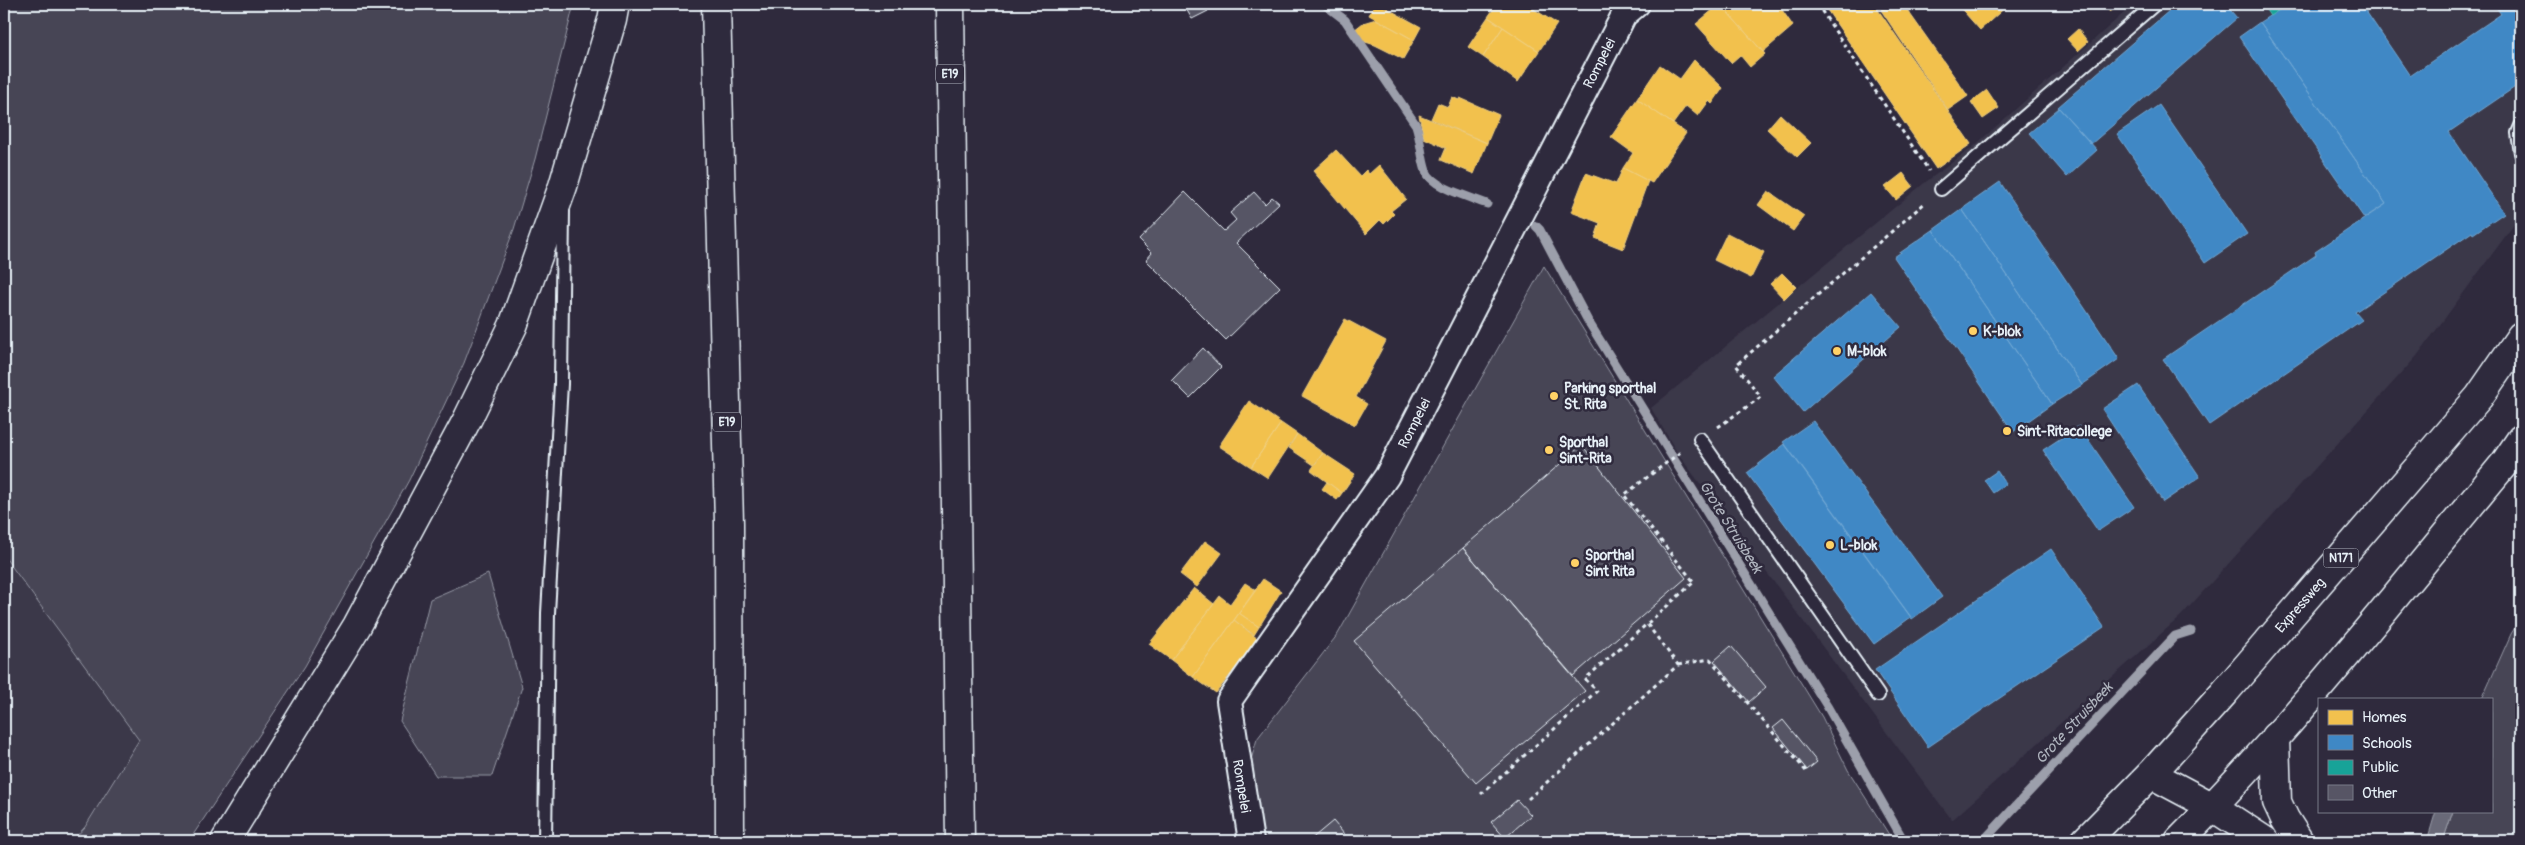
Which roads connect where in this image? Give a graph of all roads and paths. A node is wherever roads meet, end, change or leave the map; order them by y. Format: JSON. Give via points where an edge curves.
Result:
{"nodes":[{"id":1,"x":614,"y":4,"type":"edge"},
{"id":2,"x":716,"y":4,"type":"edge"},
{"id":3,"x":950,"y":4,"type":"edge"},
{"id":4,"x":1637,"y":4,"type":"edge"},
{"id":5,"x":1817,"y":4,"type":"edge"},
{"id":6,"x":2155,"y":4,"type":"edge"},
{"id":7,"x":2521,"y":126,"type":"edge"},
{"id":8,"x":2521,"y":153,"type":"edge"},
{"id":9,"x":563,"y":186,"type":"junction"},
{"id":10,"x":1941,"y":189,"type":"junction"},
{"id":11,"x":2521,"y":336,"type":"edge"},
{"id":12,"x":1700,"y":439,"type":"junction"},
{"id":13,"x":2521,"y":439,"type":"edge"},
{"id":14,"x":1647,"y":624,"type":"junction"},
{"id":15,"x":1678,"y":665,"type":"junction"},
{"id":16,"x":1878,"y":694,"type":"dead end"},
{"id":17,"x":2275,"y":737,"type":"junction"},
{"id":18,"x":1806,"y":771,"type":"dead end"},
{"id":19,"x":2151,"y":774,"type":"junction"},
{"id":20,"x":1481,"y":794,"type":"dead end"},
{"id":21,"x":1528,"y":799,"type":"dead end"},
{"id":22,"x":2213,"y":807,"type":"junction"},
{"id":23,"x":224,"y":841,"type":"edge"},
{"id":24,"x":545,"y":841,"type":"edge"},
{"id":25,"x":730,"y":841,"type":"edge"},
{"id":26,"x":960,"y":841,"type":"edge"},
{"id":27,"x":1251,"y":841,"type":"edge"},
{"id":28,"x":2085,"y":841,"type":"edge"},
{"id":29,"x":2179,"y":841,"type":"edge"},
{"id":30,"x":2265,"y":841,"type":"edge"},
{"id":31,"x":2299,"y":841,"type":"edge"}],
"edges":[{"from":1,"to":9,"type":"highway"},
{"from":2,"to":25,"type":"highway","number":"E19","via":[[729,523]]},
{"from":3,"to":26,"type":"highway","number":"E19"},
{"from":4,"to":27,"type":"street","name":"Rompelei","via":[[1624,15],[1387,476],[1229,701]]},
{"from":5,"to":10,"type":"path"},
{"from":6,"to":10,"type":"lane"},
{"from":7,"to":8,"type":"lane","via":[[2518,133]]},
{"from":9,"to":23,"type":"highway","via":[[513,326],[468,418],[357,626]]},
{"from":9,"to":24,"type":"lane","via":[[561,384],[548,613]]},
{"from":10,"to":12,"type":"path","via":[[1736,364],[1761,397]]},
{"from":11,"to":19,"type":"highway","name":"Expressweg","number":"N171","via":[[2480,397]]},
{"from":12,"to":14,"type":"path","via":[[1624,494],[1694,582]]},
{"from":12,"to":16,"type":"lane"},
{"from":13,"to":17,"type":"highway","via":[[2485,487]]},
{"from":14,"to":15,"type":"path"},
{"from":14,"to":20,"type":"path","via":[[1585,679],[1597,691]]},
{"from":15,"to":18,"type":"path","via":[[1710,659]]},
{"from":15,"to":21,"type":"path"},
{"from":17,"to":22,"type":"highway"},
{"from":17,"to":31,"type":"highway","via":[[2277,802]]},
{"from":19,"to":22,"type":"highway"},
{"from":19,"to":28,"type":"highway","name":"Expressweg","number":"N171"},
{"from":22,"to":29,"type":"highway"},
{"from":22,"to":30,"type":"highway"}]}
